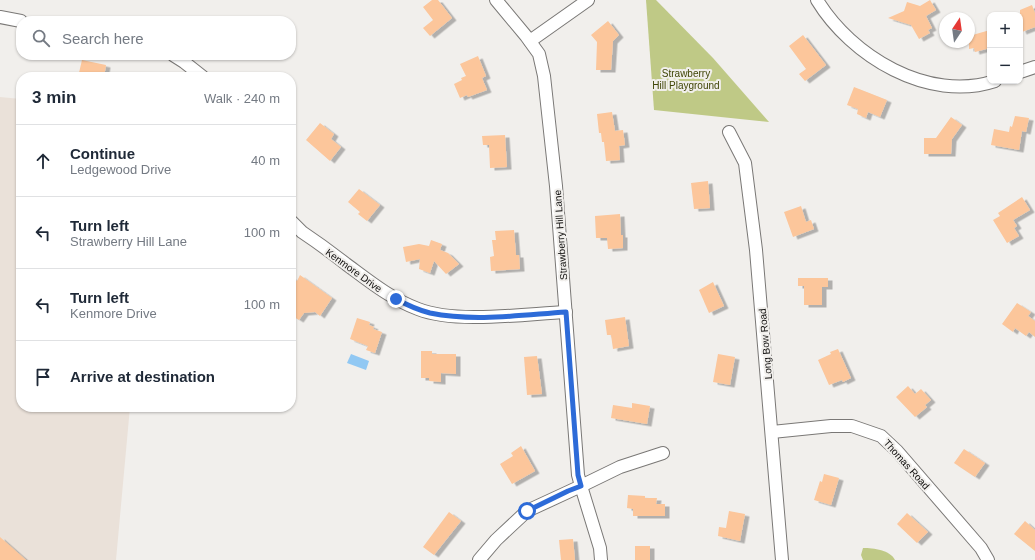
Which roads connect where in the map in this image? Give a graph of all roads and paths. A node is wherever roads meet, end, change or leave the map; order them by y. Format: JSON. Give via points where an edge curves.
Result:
{"nodes":[{"id":1,"x":496,"y":0,"type":"edge"},
{"id":2,"x":588,"y":0,"type":"edge"},
{"id":3,"x":817,"y":0,"type":"edge"},
{"id":4,"x":0,"y":17,"type":"edge"},
{"id":5,"x":16,"y":20,"type":"edge"},
{"id":6,"x":530,"y":41,"type":"junction"},
{"id":7,"x":181,"y":60,"type":"edge"},
{"id":8,"x":1035,"y":67,"type":"edge"},
{"id":9,"x":1023,"y":71,"type":"edge"},
{"id":10,"x":196,"y":72,"type":"edge"},
{"id":11,"x":987,"y":83,"type":"edge"},
{"id":12,"x":729,"y":132,"type":"dead end"},
{"id":13,"x":296,"y":226,"type":"edge"},
{"id":14,"x":566,"y":312,"type":"junction"},
{"id":15,"x":772,"y":432,"type":"junction"},
{"id":16,"x":663,"y":453,"type":"dead end"},
{"id":17,"x":581,"y":486,"type":"junction"},
{"id":18,"x":479,"y":560,"type":"edge"},
{"id":19,"x":601,"y":560,"type":"edge"},
{"id":20,"x":782,"y":560,"type":"edge"},
{"id":21,"x":988,"y":560,"type":"edge"}],
"edges":[{"from":1,"to":6,"type":"street","name":"Strawberry Hill Lane"},
{"from":2,"to":6,"type":"street"},
{"from":3,"to":11,"type":"street","via":[[831,21],[852,42],[876,60],[902,73],[946,86]]},
{"from":4,"to":5,"type":"street"},
{"from":6,"to":14,"type":"street","name":"Strawberry Hill Lane","via":[[539,54],[544,76]]},
{"from":7,"to":10,"type":"street"},
{"from":8,"to":9,"type":"street"},
{"from":12,"to":15,"type":"street","name":"Long Bow Road","via":[[745,163],[756,250]]},
{"from":13,"to":14,"type":"street","name":"Kenmore Drive","via":[[378,288],[418,310],[452,317]]},
{"from":14,"to":17,"type":"street","name":"Strawberry Hill Lane","via":[[578,475]]},
{"from":15,"to":20,"type":"street","name":"Long Bow Road"},
{"from":15,"to":21,"type":"street","name":"Thomas Road","via":[[852,426],[881,436],[981,548]]},
{"from":16,"to":17,"type":"street","via":[[620,467]]},
{"from":17,"to":18,"type":"street","via":[[527,511]]},
{"from":17,"to":19,"type":"street","name":"Strawberry Hill Lane","via":[[600,548]]}]}
